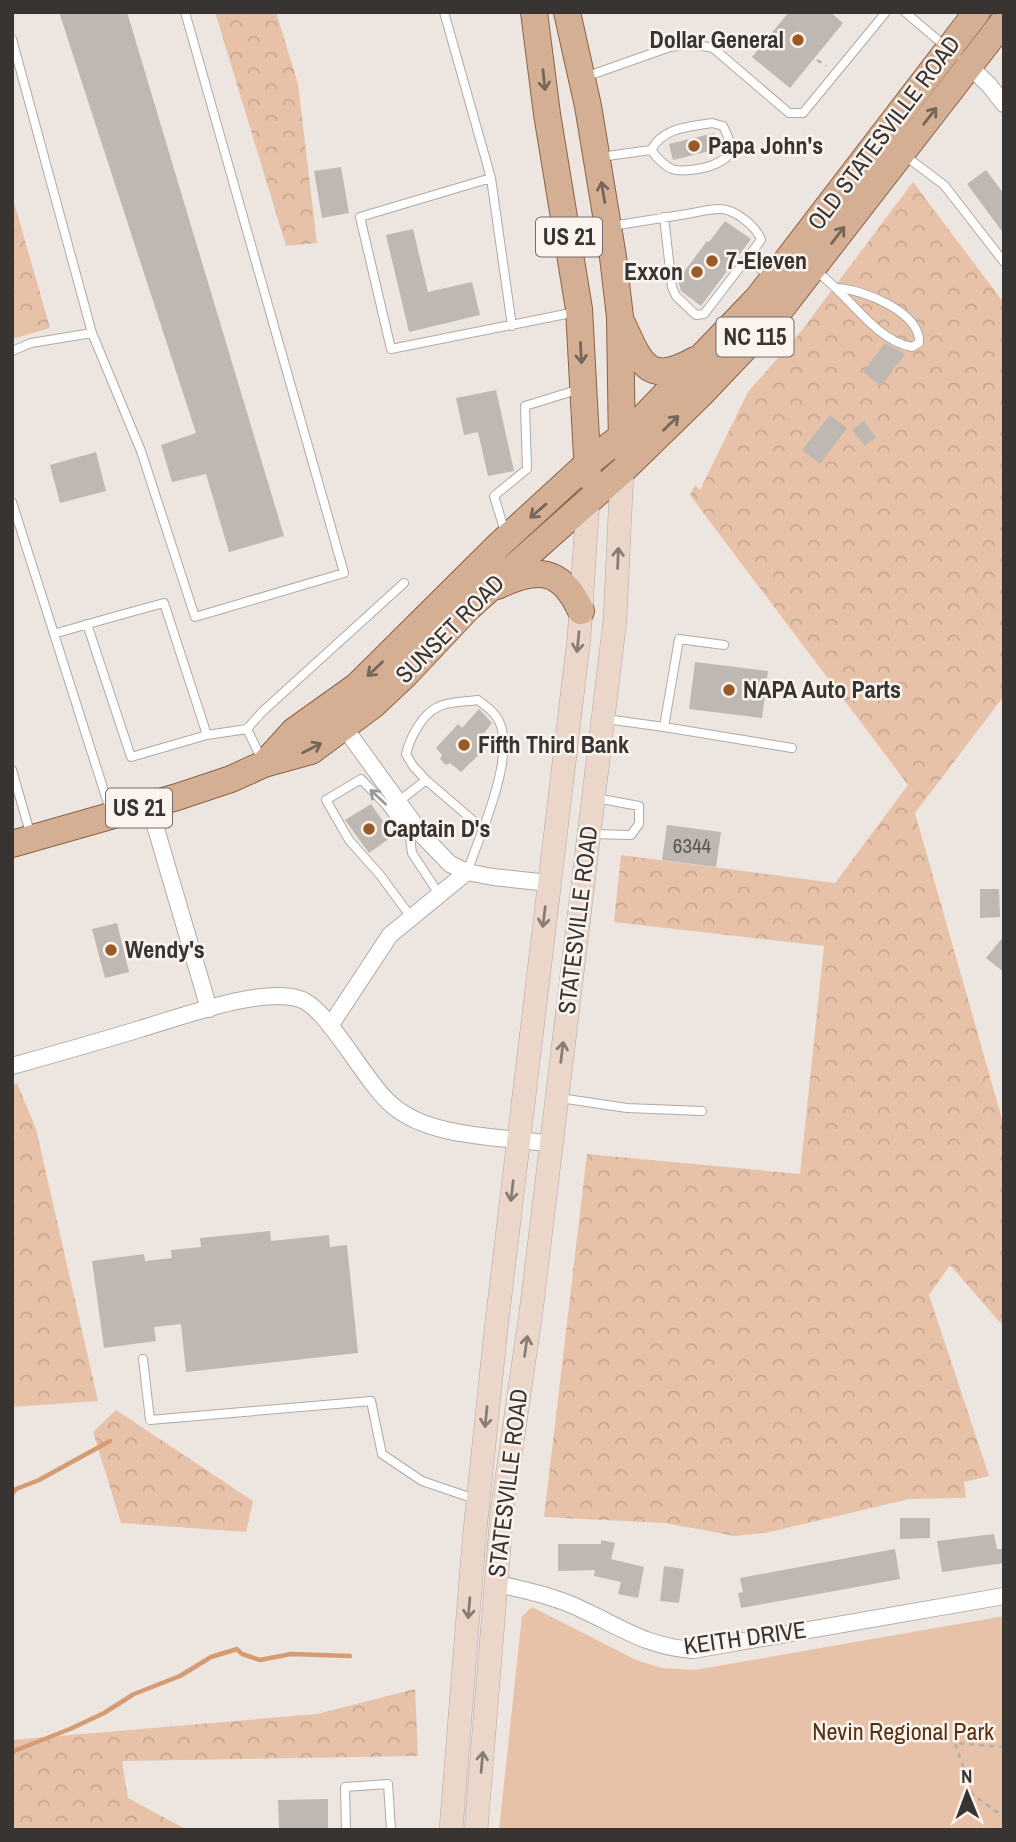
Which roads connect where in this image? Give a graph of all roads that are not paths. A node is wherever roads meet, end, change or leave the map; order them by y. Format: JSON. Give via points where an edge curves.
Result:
{"nodes":[{"id":1,"x":185,"y":12,"type":"edge"},
{"id":2,"x":444,"y":12,"type":"edge"},
{"id":3,"x":534,"y":12,"type":"edge"},
{"id":4,"x":567,"y":12,"type":"edge"},
{"id":5,"x":886,"y":12,"type":"edge"},
{"id":6,"x":905,"y":12,"type":"edge"},
{"id":7,"x":977,"y":12,"type":"edge"},
{"id":8,"x":1004,"y":21,"type":"edge"},
{"id":9,"x":12,"y":39,"type":"edge"},
{"id":10,"x":948,"y":49,"type":"junction"},
{"id":11,"x":969,"y":66,"type":"junction"},
{"id":12,"x":582,"y":78,"type":"junction"},
{"id":13,"x":1004,"y":104,"type":"edge"},
{"id":14,"x":652,"y":150,"type":"junction"},
{"id":15,"x":901,"y":153,"type":"junction"},
{"id":16,"x":597,"y":157,"type":"junction"},
{"id":17,"x":491,"y":178,"type":"junction"},
{"id":18,"x":664,"y":218,"type":"junction"},
{"id":19,"x":609,"y":227,"type":"junction"},
{"id":20,"x":747,"y":258,"type":"junction"},
{"id":21,"x":1004,"y":262,"type":"edge"},
{"id":22,"x":812,"y":269,"type":"junction"},
{"id":23,"x":773,"y":279,"type":"junction"},
{"id":24,"x":836,"y":288,"type":"junction"},
{"id":25,"x":579,"y":311,"type":"junction"},
{"id":26,"x":620,"y":317,"type":"junction"},
{"id":27,"x":512,"y":326,"type":"junction"},
{"id":28,"x":92,"y":333,"type":"junction"},
{"id":29,"x":12,"y":351,"type":"edge"},
{"id":30,"x":703,"y":356,"type":"junction"},
{"id":31,"x":583,"y":388,"type":"junction"},
{"id":32,"x":621,"y":438,"type":"junction"},
{"id":33,"x":587,"y":464,"type":"junction"},
{"id":34,"x":622,"y":471,"type":"junction"},
{"id":35,"x":588,"y":501,"type":"junction"},
{"id":36,"x":12,"y":502,"type":"edge"},
{"id":37,"x":507,"y":538,"type":"junction"},
{"id":38,"x":404,"y":583,"type":"dead end"},
{"id":39,"x":486,"y":592,"type":"junction"},
{"id":40,"x":581,"y":611,"type":"junction"},
{"id":41,"x":87,"y":624,"type":"junction"},
{"id":42,"x":54,"y":634,"type":"junction"},
{"id":43,"x":724,"y":645,"type":"dead end"},
{"id":44,"x":603,"y":719,"type":"junction"},
{"id":45,"x":344,"y":727,"type":"junction"},
{"id":46,"x":664,"y":727,"type":"junction"},
{"id":47,"x":247,"y":729,"type":"junction"},
{"id":48,"x":208,"y":735,"type":"junction"},
{"id":49,"x":792,"y":748,"type":"dead end"},
{"id":50,"x":264,"y":764,"type":"junction"},
{"id":51,"x":12,"y":770,"type":"edge"},
{"id":52,"x":426,"y":780,"type":"junction"},
{"id":53,"x":593,"y":797,"type":"junction"},
{"id":54,"x":398,"y":802,"type":"junction"},
{"id":55,"x":149,"y":805,"type":"junction"},
{"id":56,"x":112,"y":816,"type":"junction"},
{"id":57,"x":483,"y":829,"type":"junction"},
{"id":58,"x":588,"y":834,"type":"junction"},
{"id":59,"x":22,"y":841,"type":"edge"},
{"id":60,"x":467,"y":872,"type":"junction"},
{"id":61,"x":548,"y":883,"type":"junction"},
{"id":62,"x":439,"y":894,"type":"junction"},
{"id":63,"x":411,"y":917,"type":"junction"},
{"id":64,"x":209,"y":1009,"type":"junction"},
{"id":65,"x":330,"y":1026,"type":"junction"},
{"id":66,"x":12,"y":1066,"type":"edge"},
{"id":67,"x":557,"y":1097,"type":"junction"},
{"id":68,"x":702,"y":1111,"type":"dead end"},
{"id":69,"x":518,"y":1139,"type":"junction"},
{"id":70,"x":551,"y":1144,"type":"junction"},
{"id":71,"x":143,"y":1359,"type":"dead end"},
{"id":72,"x":478,"y":1500,"type":"junction"},
{"id":73,"x":496,"y":1583,"type":"junction"},
{"id":74,"x":1004,"y":1596,"type":"edge"},
{"id":75,"x":346,"y":1830,"type":"edge"},
{"id":76,"x":391,"y":1830,"type":"edge"},
{"id":77,"x":451,"y":1830,"type":"edge"},
{"id":78,"x":476,"y":1830,"type":"edge"}],
"edges":[{"from":1,"to":28,"type":"lane","via":[[344,573],[195,617],[141,451]]},
{"from":2,"to":17,"type":"lane"},
{"from":3,"to":25,"type":"main road","name":"STATESVILLE ROAD","number":"US 21","one_way":true},
{"from":4,"to":12,"type":"main road","name":"STATESVILLE ROAD","number":"US 21"},
{"from":5,"to":12,"type":"lane","via":[[803,113],[789,113],[713,48],[692,44],[670,47]]},
{"from":6,"to":10,"type":"lane"},
{"from":7,"to":10,"type":"main road","name":"OLD STATESVILLE ROAD","number":"NC 115"},
{"from":8,"to":11,"type":"main road","name":"OLD STATESVILLE ROAD","number":"NC 115"},
{"from":9,"to":28,"type":"lane"},
{"from":10,"to":11,"type":"street"},
{"from":10,"to":23,"type":"main road","name":"OLD STATESVILLE ROAD","number":"NC 115"},
{"from":11,"to":13,"type":"street"},
{"from":15,"to":11,"type":"main road","name":"OLD STATESVILLE ROAD","number":"NC 115","one_way":true},
{"from":12,"to":16,"type":"main road","name":"STATESVILLE ROAD","number":"US 21"},
{"from":14,"to":14,"type":"lane","via":[[663,164],[688,170],[720,163],[731,148],[723,126],[712,123],[669,131]]},
{"from":14,"to":16,"type":"lane"},
{"from":15,"to":21,"type":"lane","via":[[944,185]]},
{"from":22,"to":15,"type":"main road","name":"OLD STATESVILLE ROAD","number":"NC 115","one_way":true},
{"from":19,"to":16,"type":"main road","name":"STATESVILLE ROAD","number":"US 21","one_way":true},
{"from":17,"to":27,"type":"lane"},
{"from":17,"to":27,"type":"lane","via":[[360,217],[391,349]]},
{"from":18,"to":19,"type":"lane"},
{"from":18,"to":20,"type":"lane","via":[[730,211],[758,232],[761,240]]},
{"from":18,"to":20,"type":"lane","via":[[672,287],[696,315],[705,314]]},
{"from":19,"to":26,"type":"main road","name":"STATESVILLE ROAD","number":"US 21"},
{"from":20,"to":23,"type":"lane"},
{"from":22,"to":24,"type":"lane"},
{"from":34,"to":22,"type":"main road","name":"OLD STATESVILLE ROAD","number":"NC 115","one_way":true,"via":[[777,314]]},
{"from":23,"to":30,"type":"main road","name":"OLD STATESVILLE ROAD","number":"NC 115"},
{"from":24,"to":24,"type":"lane","via":[[880,330],[906,345],[919,343],[917,327],[903,314],[864,293]]},
{"from":25,"to":27,"type":"lane"},
{"from":25,"to":31,"type":"main road","name":"STATESVILLE ROAD","number":"US 21","one_way":true},
{"from":26,"to":30,"type":"main road","via":[[638,356],[652,370],[678,370]]},
{"from":26,"to":32,"type":"main road","name":"STATESVILLE ROAD","number":"US 21"},
{"from":28,"to":29,"type":"lane","via":[[31,343]]},
{"from":30,"to":32,"type":"main road","name":"OLD STATESVILLE ROAD","number":"NC 115"},
{"from":31,"to":33,"type":"main road","name":"STATESVILLE ROAD","number":"US 21"},
{"from":31,"to":37,"type":"lane","via":[[525,406],[527,469],[494,496]]},
{"from":32,"to":33,"type":"main road","name":"OLD STATESVILLE ROAD","number":"NC 115"},
{"from":32,"to":34,"type":"main road","name":"STATESVILLE ROAD","number":"US 21"},
{"from":33,"to":35,"type":"main road","name":"STATESVILLE ROAD"},
{"from":33,"to":37,"type":"main road","name":"SUNSET ROAD","number":"US 21","one_way":true},
{"from":34,"to":35,"type":"main road","name":"SUNSET ROAD","number":"US 21"},
{"from":44,"to":34,"type":"main road","name":"STATESVILLE ROAD","one_way":true,"via":[[615,620]]},
{"from":35,"to":39,"type":"main road","name":"SUNSET ROAD","number":"US 21"},
{"from":35,"to":40,"type":"main road","name":"STATESVILLE ROAD"},
{"from":36,"to":42,"type":"lane"},
{"from":37,"to":50,"type":"main road","name":"SUNSET ROAD","number":"US 21","one_way":true,"via":[[380,664],[294,732]]},
{"from":38,"to":47,"type":"lane"},
{"from":39,"to":40,"type":"main road","via":[[514,578],[546,575],[569,587]]},
{"from":39,"to":45,"type":"main road","name":"SUNSET ROAD","number":"US 21","via":[[406,674]]},
{"from":40,"to":61,"type":"main road","name":"STATESVILLE ROAD","one_way":true},
{"from":41,"to":42,"type":"lane"},
{"from":41,"to":48,"type":"lane","via":[[164,603]]},
{"from":41,"to":48,"type":"lane","via":[[131,757]]},
{"from":42,"to":56,"type":"lane"},
{"from":43,"to":46,"type":"lane","via":[[679,639]]},
{"from":44,"to":46,"type":"lane"},
{"from":44,"to":53,"type":"main road","name":"STATESVILLE ROAD"},
{"from":50,"to":45,"type":"main road","name":"SUNSET ROAD","number":"US 21","one_way":true,"via":[[311,751]]},
{"from":45,"to":54,"type":"street"},
{"from":46,"to":49,"type":"lane"},
{"from":47,"to":48,"type":"lane"},
{"from":47,"to":50,"type":"lane"},
{"from":50,"to":55,"type":"main road","name":"SUNSET ROAD","number":"US 21"},
{"from":51,"to":59,"type":"lane"},
{"from":52,"to":54,"type":"lane"},
{"from":52,"to":57,"type":"lane"},
{"from":52,"to":57,"type":"lane","via":[[406,754],[416,727],[438,707],[478,700],[497,716],[504,737],[497,791]]},
{"from":53,"to":58,"type":"main road","name":"STATESVILLE ROAD"},
{"from":53,"to":58,"type":"lane","via":[[639,806],[639,824],[631,835]]},
{"from":54,"to":60,"type":"street","via":[[436,852]]},
{"from":55,"to":56,"type":"main road","name":"SUNSET ROAD","number":"US 21"},
{"from":55,"to":64,"type":"street"},
{"from":56,"to":59,"type":"main road","name":"SUNSET ROAD","number":"US 21"},
{"from":57,"to":60,"type":"lane"},
{"from":67,"to":58,"type":"main road","name":"STATESVILLE ROAD","one_way":true},
{"from":60,"to":61,"type":"street"},
{"from":60,"to":62,"type":"street"},
{"from":61,"to":69,"type":"main road","name":"STATESVILLE ROAD","one_way":true},
{"from":62,"to":63,"type":"street"},
{"from":62,"to":63,"type":"lane","one_way":true,"via":[[412,853],[410,838],[361,779],[326,800],[349,840]]},
{"from":63,"to":65,"type":"street","via":[[390,935]]},
{"from":64,"to":65,"type":"street","via":[[282,996],[317,1009]]},
{"from":64,"to":66,"type":"street"},
{"from":65,"to":69,"type":"street","via":[[393,1107],[420,1122]]},
{"from":67,"to":68,"type":"lane","via":[[628,1108]]},
{"from":67,"to":70,"type":"main road","name":"STATESVILLE ROAD"},
{"from":69,"to":70,"type":"street"},
{"from":69,"to":72,"type":"main road","name":"STATESVILLE ROAD","one_way":true},
{"from":73,"to":70,"type":"main road","name":"STATESVILLE ROAD","one_way":true},
{"from":71,"to":72,"type":"lane","via":[[150,1420],[371,1401],[382,1454],[422,1481]]},
{"from":72,"to":77,"type":"main road","name":"STATESVILLE ROAD","one_way":true},
{"from":73,"to":74,"type":"street","name":"KEITH DRIVE","via":[[582,1609],[654,1644],[693,1650]]},
{"from":78,"to":73,"type":"main road","name":"STATESVILLE ROAD","one_way":true},
{"from":75,"to":76,"type":"lane","via":[[345,1787],[388,1784]]}]}
